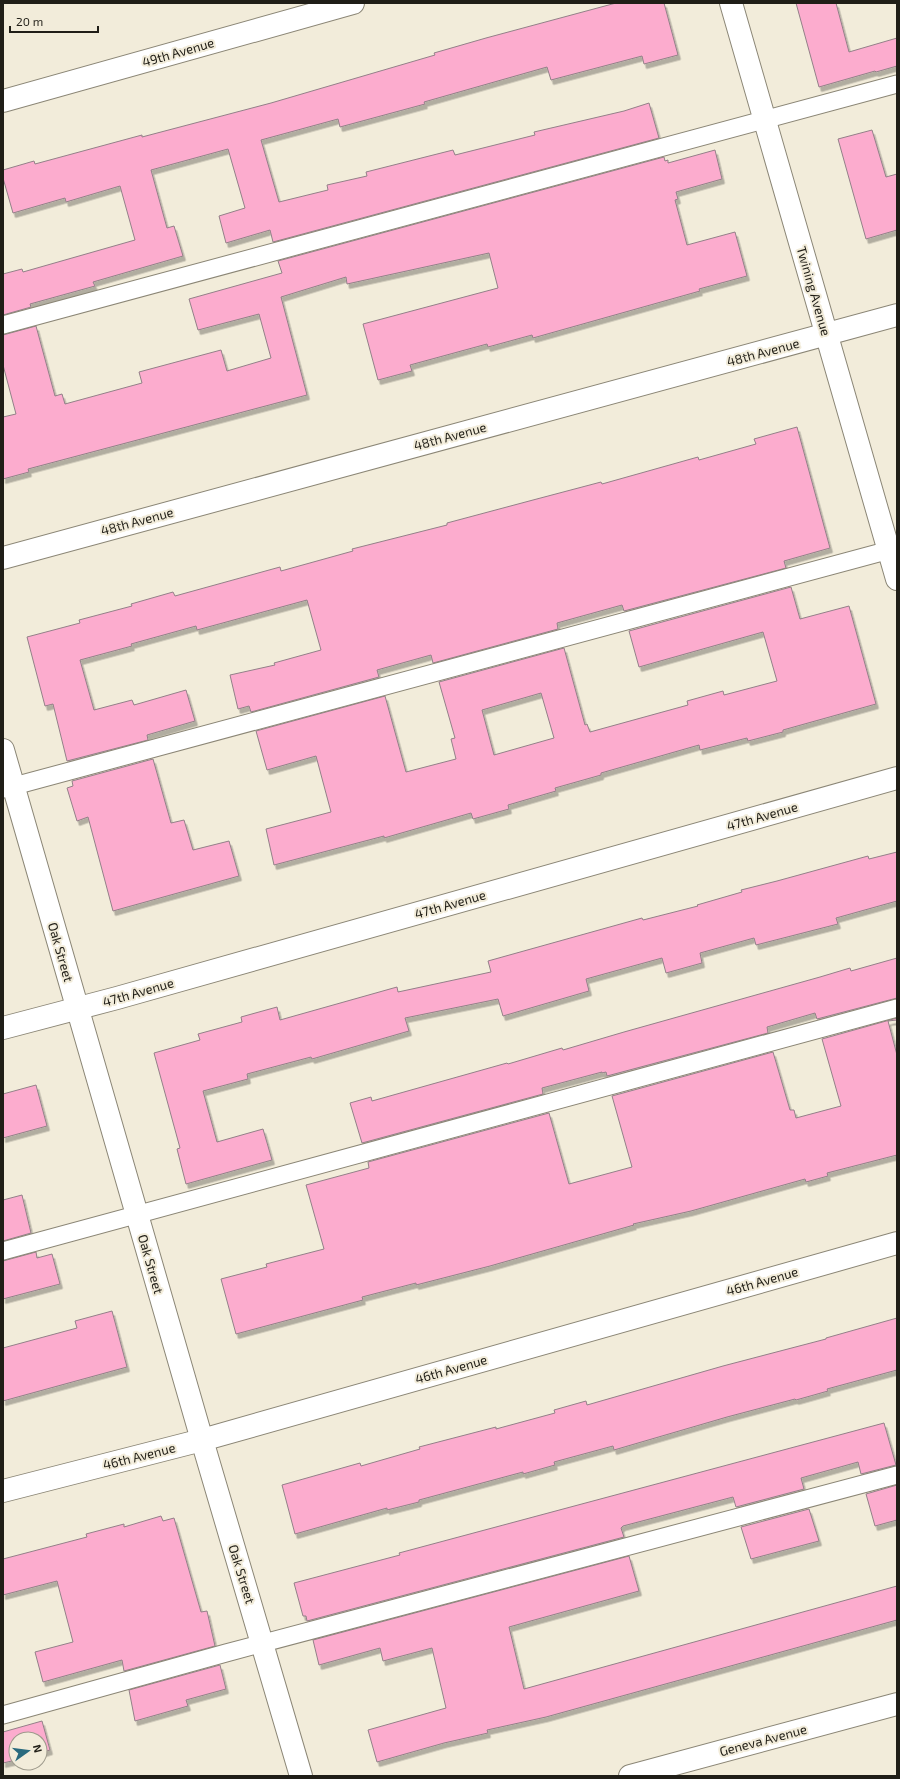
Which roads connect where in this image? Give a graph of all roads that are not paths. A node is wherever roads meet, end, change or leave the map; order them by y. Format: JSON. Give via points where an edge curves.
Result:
{"nodes":[{"id":1,"x":353,"y":3,"type":"edge"},
{"id":2,"x":731,"y":3,"type":"edge"},
{"id":3,"x":897,"y":84,"type":"edge"},
{"id":4,"x":3,"y":101,"type":"edge"},
{"id":5,"x":765,"y":120,"type":"junction"},
{"id":6,"x":897,"y":315,"type":"edge"},
{"id":7,"x":3,"y":325,"type":"edge"},
{"id":8,"x":826,"y":334,"type":"junction"},
{"id":9,"x":893,"y":549,"type":"edge"},
{"id":10,"x":3,"y":558,"type":"edge"},
{"id":11,"x":897,"y":579,"type":"edge"},
{"id":12,"x":3,"y":750,"type":"edge"},
{"id":13,"x":897,"y":778,"type":"edge"},
{"id":14,"x":8,"y":788,"type":"edge"},
{"id":15,"x":897,"y":1008,"type":"edge"},
{"id":16,"x":77,"y":1009,"type":"junction"},
{"id":17,"x":3,"y":1028,"type":"edge"},
{"id":18,"x":136,"y":1214,"type":"junction"},
{"id":19,"x":897,"y":1243,"type":"edge"},
{"id":20,"x":3,"y":1251,"type":"edge"},
{"id":21,"x":202,"y":1440,"type":"junction"},
{"id":22,"x":897,"y":1475,"type":"edge"},
{"id":23,"x":3,"y":1491,"type":"edge"},
{"id":24,"x":263,"y":1644,"type":"junction"},
{"id":25,"x":897,"y":1704,"type":"edge"},
{"id":26,"x":3,"y":1715,"type":"edge"},
{"id":27,"x":301,"y":1776,"type":"edge"},
{"id":28,"x":630,"y":1776,"type":"edge"}],
"edges":[{"from":1,"to":4,"type":"street","name":"49th Avenue"},
{"from":2,"to":5,"type":"street","name":"Twining Avenue"},
{"from":3,"to":5,"type":"lane"},
{"from":5,"to":7,"type":"lane"},
{"from":5,"to":8,"type":"street","name":"Twining Avenue"},
{"from":6,"to":8,"type":"street","name":"48th Avenue"},
{"from":8,"to":9,"type":"street","name":"Twining Avenue"},
{"from":8,"to":10,"type":"street","name":"48th Avenue"},
{"from":9,"to":11,"type":"street","name":"Twining Avenue"},
{"from":9,"to":14,"type":"lane"},
{"from":12,"to":14,"type":"street","name":"Oak Street"},
{"from":13,"to":16,"type":"street","name":"47th Avenue"},
{"from":14,"to":16,"type":"street","name":"Oak Street"},
{"from":15,"to":18,"type":"lane"},
{"from":16,"to":17,"type":"street","name":"47th Avenue"},
{"from":16,"to":18,"type":"street","name":"Oak Street"},
{"from":18,"to":20,"type":"lane"},
{"from":18,"to":21,"type":"street","name":"Oak Street"},
{"from":19,"to":21,"type":"street","name":"46th Avenue"},
{"from":21,"to":23,"type":"street","name":"46th Avenue"},
{"from":21,"to":24,"type":"street","name":"Oak Street"},
{"from":22,"to":24,"type":"lane"},
{"from":24,"to":26,"type":"lane"},
{"from":24,"to":27,"type":"street","name":"Oak Street"},
{"from":25,"to":28,"type":"street","name":"Geneva Avenue"}]}
